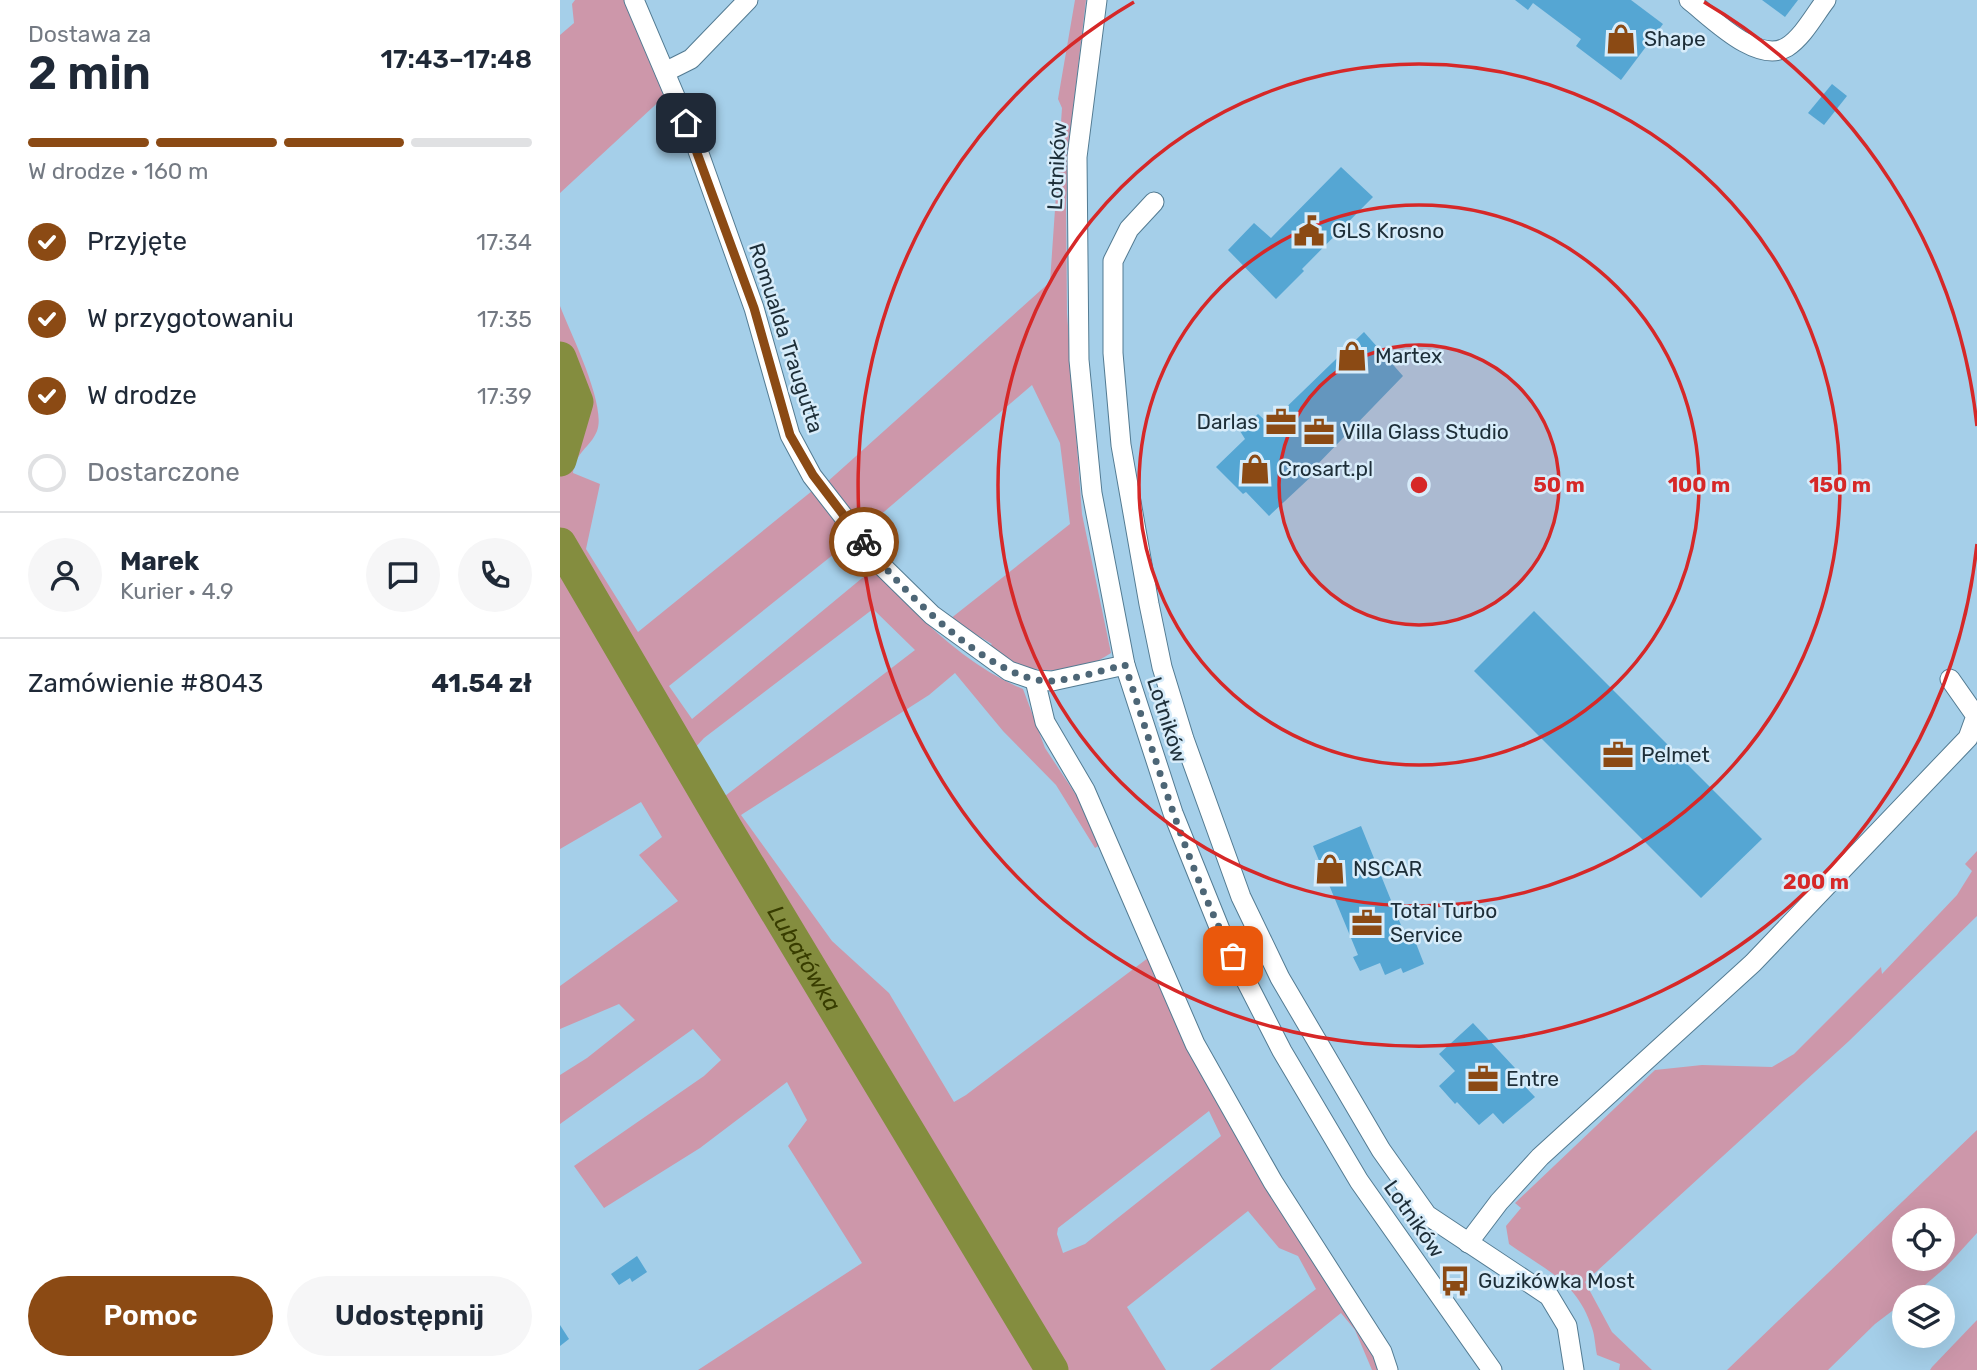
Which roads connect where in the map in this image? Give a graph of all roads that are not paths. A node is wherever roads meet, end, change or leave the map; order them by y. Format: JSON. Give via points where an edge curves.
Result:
{"nodes":[{"id":1,"x":634,"y":0,"type":"edge"},
{"id":2,"x":748,"y":0,"type":"edge"},
{"id":3,"x":1097,"y":0,"type":"edge"},
{"id":4,"x":1689,"y":0,"type":"edge"},
{"id":5,"x":1826,"y":0,"type":"edge"},
{"id":6,"x":665,"y":72,"type":"junction"},
{"id":7,"x":1154,"y":202,"type":"dead end"},
{"id":8,"x":1125,"y":665,"type":"junction"},
{"id":9,"x":1950,"y":679,"type":"dead end"},
{"id":10,"x":1035,"y":680,"type":"junction"},
{"id":11,"x":1468,"y":1243,"type":"junction"},
{"id":12,"x":1388,"y":1370,"type":"edge"},
{"id":13,"x":1492,"y":1370,"type":"edge"},
{"id":14,"x":1574,"y":1370,"type":"edge"}],
"edges":[{"from":1,"to":6,"type":"street","name":"Romualda Traugutta"},
{"from":2,"to":6,"type":"street","via":[[691,60]]},
{"from":3,"to":8,"type":"street","name":"Lotników","via":[[1077,157],[1079,360],[1092,493]]},
{"from":4,"to":5,"type":"street","via":[[1748,46],[1769,51],[1786,48]]},
{"from":6,"to":10,"type":"street","name":"Romualda Traugutta","via":[[750,296],[790,435],[813,475],[882,566],[932,615],[1009,671]]},
{"from":7,"to":11,"type":"street","via":[[1129,229],[1114,261],[1113,354],[1121,445],[1147,591],[1184,739],[1241,897],[1289,996],[1381,1150],[1427,1215]]},
{"from":8,"to":10,"type":"street","name":"Romualda Traugutta","via":[[1052,681]]},
{"from":8,"to":13,"type":"street","name":"Lotników","via":[[1173,813],[1221,932],[1282,1051],[1359,1181]]},
{"from":9,"to":11,"type":"street","via":[[1976,716],[1968,738],[1756,966],[1540,1157]]},
{"from":10,"to":12,"type":"street","via":[[1045,722],[1085,790],[1195,1044],[1273,1182],[1382,1352]]},
{"from":11,"to":14,"type":"street","via":[[1549,1296],[1567,1326]]}]}
